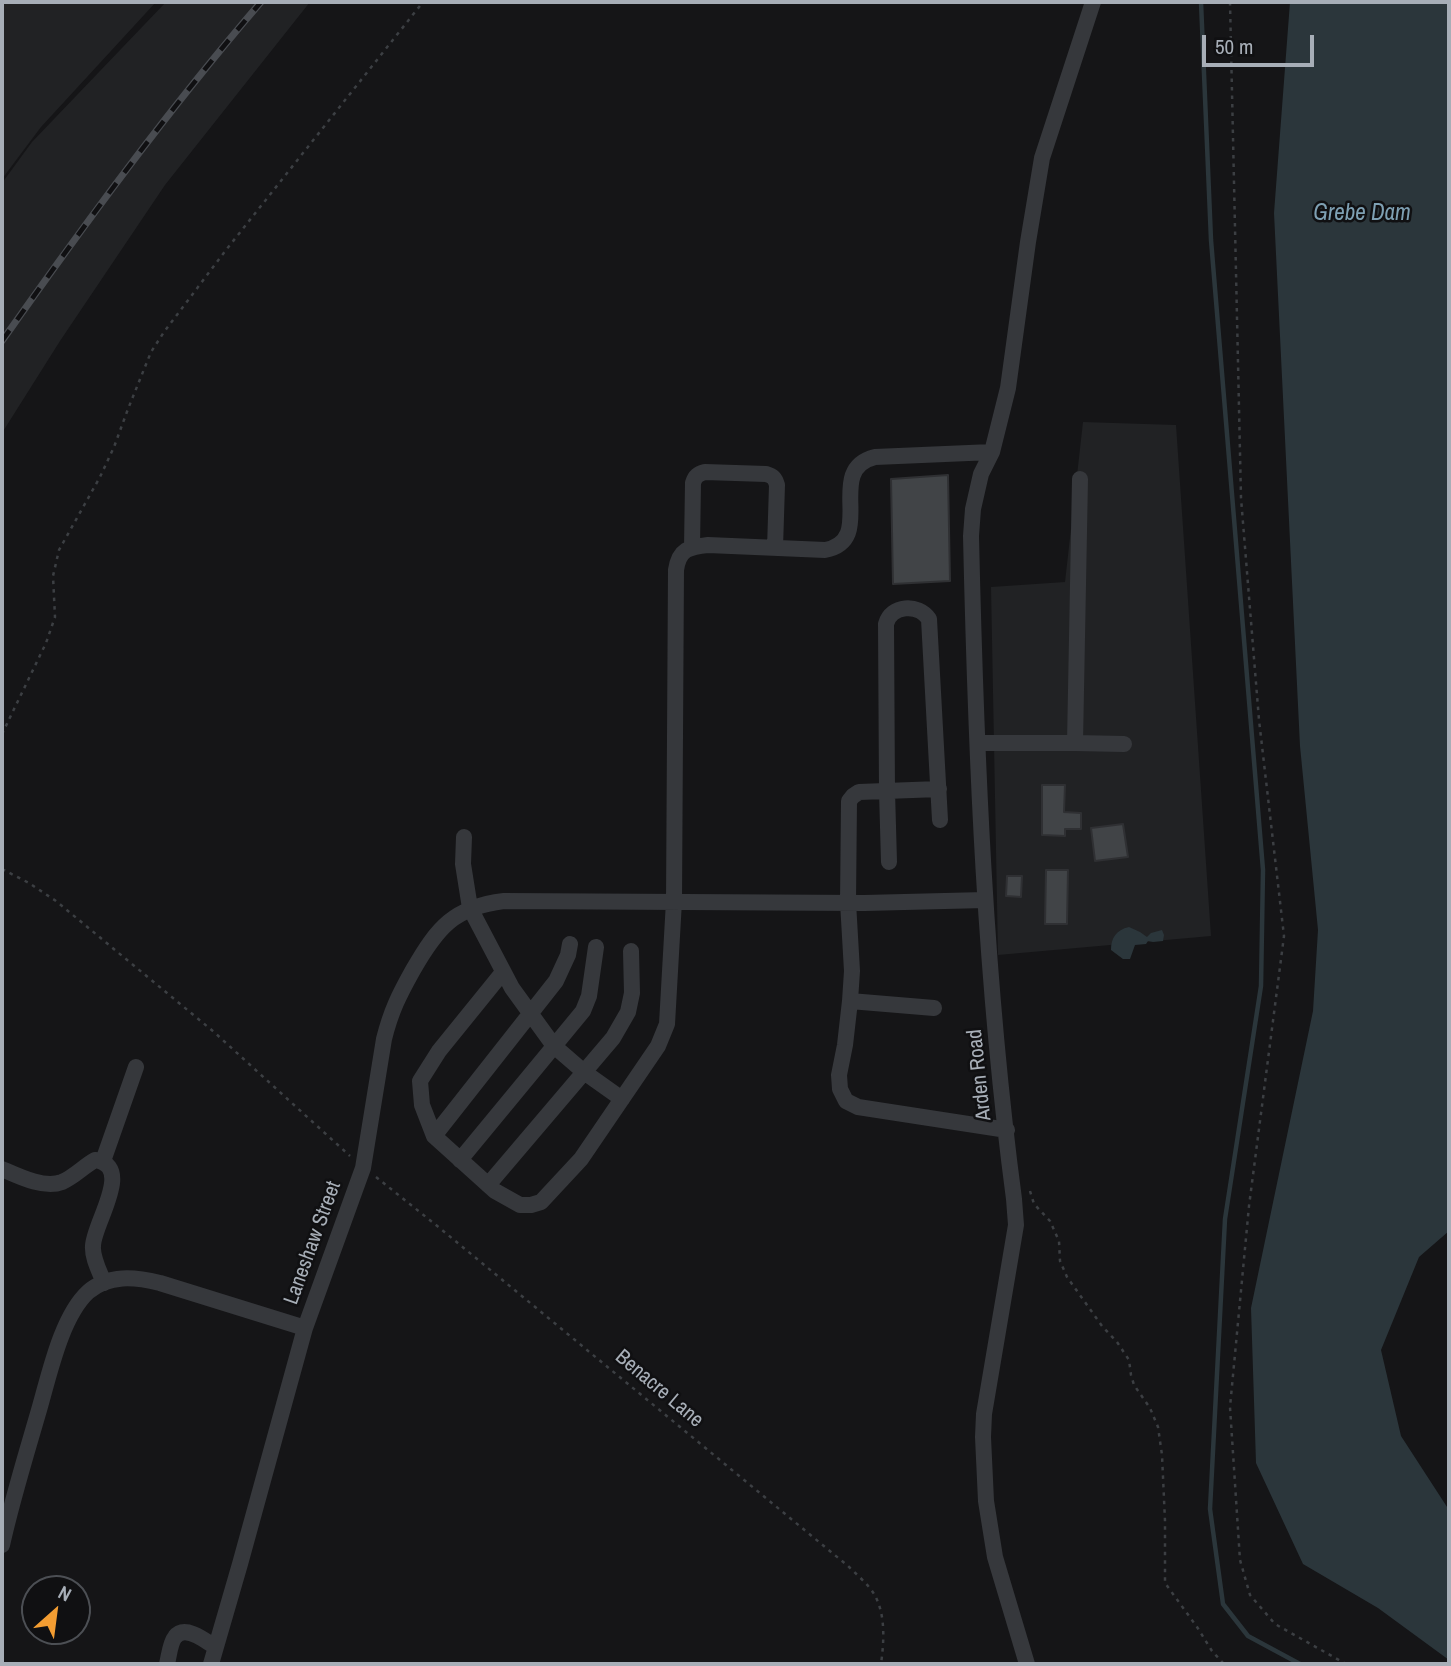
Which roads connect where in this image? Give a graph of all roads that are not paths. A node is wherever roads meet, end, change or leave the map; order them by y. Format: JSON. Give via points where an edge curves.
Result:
{"nodes":[{"id":1,"x":1093,"y":2,"type":"edge"},
{"id":2,"x":992,"y":452,"type":"junction"},
{"id":3,"x":1080,"y":480,"type":"dead end"},
{"id":4,"x":692,"y":547,"type":"junction"},
{"id":5,"x":775,"y":548,"type":"junction"},
{"id":6,"x":978,"y":743,"type":"junction"},
{"id":7,"x":1076,"y":743,"type":"junction"},
{"id":8,"x":1124,"y":744,"type":"dead end"},
{"id":9,"x":939,"y":789,"type":"junction"},
{"id":10,"x":887,"y":791,"type":"junction"},
{"id":11,"x":940,"y":820,"type":"dead end"},
{"id":12,"x":464,"y":837,"type":"dead end"},
{"id":13,"x":889,"y":862,"type":"dead end"},
{"id":14,"x":985,"y":900,"type":"junction"},
{"id":15,"x":674,"y":901,"type":"junction"},
{"id":16,"x":848,"y":902,"type":"junction"},
{"id":17,"x":470,"y":908,"type":"junction"},
{"id":18,"x":570,"y":944,"type":"dead end"},
{"id":19,"x":596,"y":947,"type":"dead end"},
{"id":20,"x":631,"y":951,"type":"dead end"},
{"id":21,"x":503,"y":972,"type":"junction"},
{"id":22,"x":850,"y":1001,"type":"junction"},
{"id":23,"x":934,"y":1008,"type":"dead end"},
{"id":24,"x":531,"y":1014,"type":"junction"},
{"id":25,"x":554,"y":1046,"type":"junction"},
{"id":26,"x":136,"y":1067,"type":"dead end"},
{"id":27,"x":584,"y":1072,"type":"junction"},
{"id":28,"x":622,"y":1099,"type":"junction"},
{"id":29,"x":1007,"y":1130,"type":"junction"},
{"id":30,"x":434,"y":1136,"type":"junction"},
{"id":31,"x":460,"y":1160,"type":"junction"},
{"id":32,"x":103,"y":1161,"type":"junction"},
{"id":33,"x":2,"y":1169,"type":"edge"},
{"id":34,"x":488,"y":1185,"type":"junction"},
{"id":35,"x":104,"y":1283,"type":"junction"},
{"id":36,"x":305,"y":1328,"type":"junction"},
{"id":37,"x":2,"y":1545,"type":"edge"},
{"id":38,"x":215,"y":1647,"type":"junction"},
{"id":39,"x":167,"y":1664,"type":"edge"},
{"id":40,"x":211,"y":1664,"type":"edge"},
{"id":41,"x":1027,"y":1664,"type":"edge"}],
"edges":[{"from":1,"to":2,"type":"street","name":"Arden Road","via":[[1042,158],[1008,388]]},
{"from":2,"to":5,"type":"street","via":[[865,460],[852,473],[850,525],[842,543],[825,550]]},
{"from":2,"to":6,"type":"street","name":"Arden Road","via":[[981,474],[971,536]]},
{"from":3,"to":7,"type":"street"},
{"from":4,"to":5,"type":"street"},
{"from":4,"to":5,"type":"street","via":[[693,483],[705,472],[771,475],[777,485]]},
{"from":4,"to":15,"type":"street","via":[[683,552],[676,570]]},
{"from":6,"to":7,"type":"street"},
{"from":6,"to":14,"type":"street","name":"Arden Road"},
{"from":7,"to":8,"type":"street"},
{"from":9,"to":10,"type":"street"},
{"from":9,"to":10,"type":"street","via":[[929,619],[915,609],[898,609],[886,624]]},
{"from":9,"to":11,"type":"street"},
{"from":10,"to":13,"type":"street"},
{"from":10,"to":16,"type":"street","via":[[859,792],[849,801]]},
{"from":12,"to":17,"type":"street"},
{"from":14,"to":16,"type":"street"},
{"from":14,"to":29,"type":"street","name":"Arden Road"},
{"from":15,"to":16,"type":"street"},
{"from":15,"to":17,"type":"street","via":[[504,901]]},
{"from":15,"to":28,"type":"street","via":[[667,1024]]},
{"from":16,"to":22,"type":"street"},
{"from":17,"to":21,"type":"street"},
{"from":17,"to":36,"type":"street","name":"Laneshaw Street","via":[[438,932],[396,999],[384,1039],[363,1168]]},
{"from":18,"to":24,"type":"street","via":[[556,981]]},
{"from":19,"to":25,"type":"street","via":[[589,996]]},
{"from":20,"to":27,"type":"street","via":[[628,1012]]},
{"from":21,"to":24,"type":"street"},
{"from":21,"to":30,"type":"street","via":[[420,1081],[422,1105]]},
{"from":22,"to":23,"type":"street"},
{"from":22,"to":29,"type":"street","via":[[839,1075],[846,1101],[858,1107]]},
{"from":24,"to":25,"type":"street"},
{"from":24,"to":30,"type":"street"},
{"from":25,"to":27,"type":"street"},
{"from":25,"to":31,"type":"street"},
{"from":26,"to":32,"type":"street"},
{"from":27,"to":28,"type":"street"},
{"from":27,"to":34,"type":"street"},
{"from":28,"to":34,"type":"street","via":[[580,1159],[541,1202],[520,1205]]},
{"from":29,"to":41,"type":"street","name":"Arden Road","via":[[1016,1225],[983,1437],[995,1557]]},
{"from":30,"to":31,"type":"street"},
{"from":31,"to":34,"type":"street"},
{"from":32,"to":33,"type":"street","via":[[95,1160],[61,1182],[45,1183]]},
{"from":32,"to":35,"type":"street","via":[[113,1177],[93,1247]]},
{"from":35,"to":36,"type":"street","via":[[138,1278]]},
{"from":35,"to":37,"type":"street","via":[[77,1305],[61,1339]]},
{"from":36,"to":38,"type":"street","name":"Laneshaw Street"},
{"from":38,"to":39,"type":"street","via":[[199,1636],[179,1634]]},
{"from":38,"to":40,"type":"street","name":"Laneshaw Street"}]}
